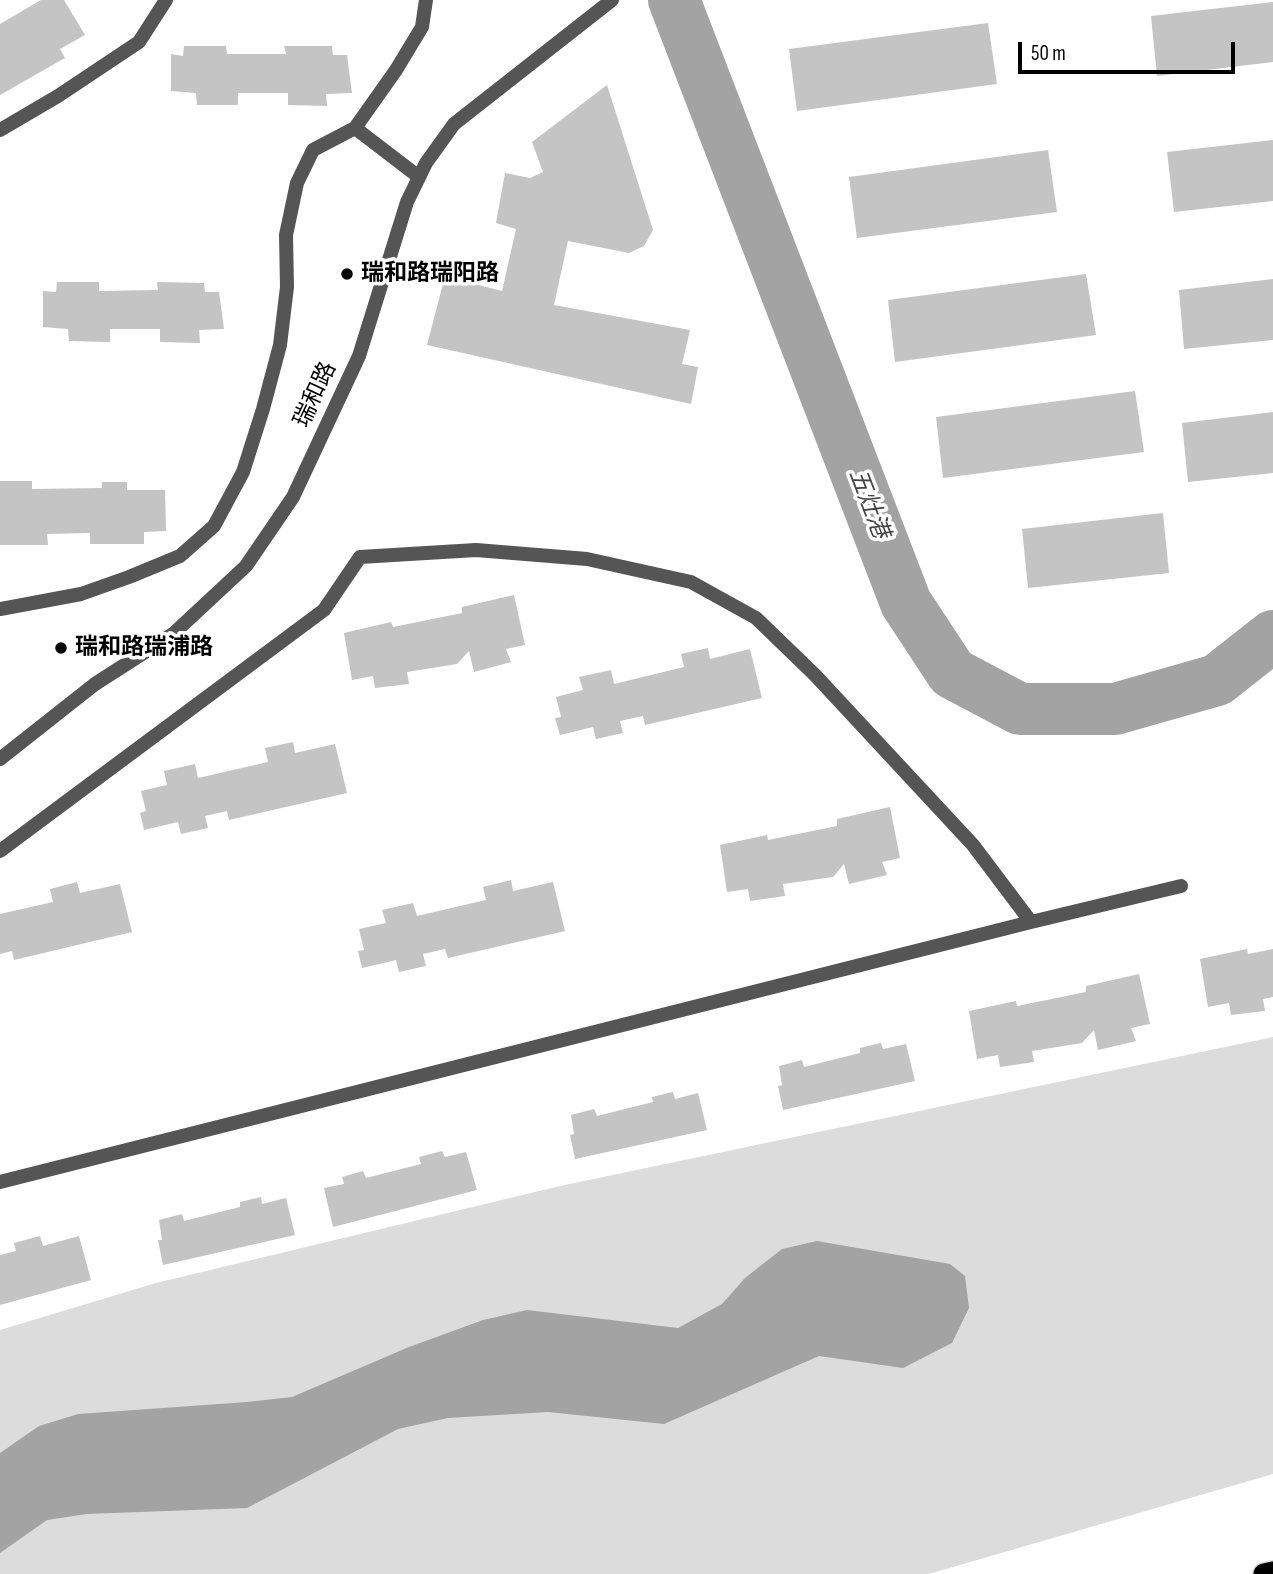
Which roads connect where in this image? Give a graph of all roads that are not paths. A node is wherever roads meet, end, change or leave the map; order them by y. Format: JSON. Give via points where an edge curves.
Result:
{"nodes":[{"id":1,"x":166,"y":0,"type":"edge"},
{"id":2,"x":426,"y":0,"type":"edge"},
{"id":3,"x":602,"y":4,"type":"edge"},
{"id":4,"x":355,"y":128,"type":"junction"},
{"id":5,"x":0,"y":130,"type":"edge"},
{"id":6,"x":419,"y":177,"type":"junction"},
{"id":7,"x":0,"y":609,"type":"edge"},
{"id":8,"x":0,"y":759,"type":"edge"},
{"id":9,"x":0,"y":851,"type":"edge"},
{"id":10,"x":1181,"y":886,"type":"dead end"},
{"id":11,"x":1031,"y":922,"type":"junction"},
{"id":12,"x":0,"y":1182,"type":"edge"},
{"id":13,"x":1273,"y":1572,"type":"edge"},
{"id":14,"x":1265,"y":1574,"type":"edge"}],
"edges":[{"from":1,"to":5,"type":"street","via":[[139,42]]},
{"from":2,"to":4,"type":"street","via":[[422,27]]},
{"from":3,"to":6,"type":"street","name":"瑞和路","via":[[454,124]]},
{"from":4,"to":6,"type":"street"},
{"from":4,"to":7,"type":"street","via":[[313,150],[297,183],[286,235],[287,287],[280,345],[243,472],[214,526],[180,556],[129,577],[81,594]]},
{"from":6,"to":8,"type":"street","name":"瑞和路","via":[[359,356],[293,497],[246,566],[173,634],[95,684]]},
{"from":9,"to":11,"type":"street","via":[[324,610],[360,557],[476,550],[587,559],[691,582],[756,618],[973,845]]},
{"from":10,"to":11,"type":"street"},
{"from":11,"to":12,"type":"street"},
{"from":13,"to":14,"type":"highway"}]}
